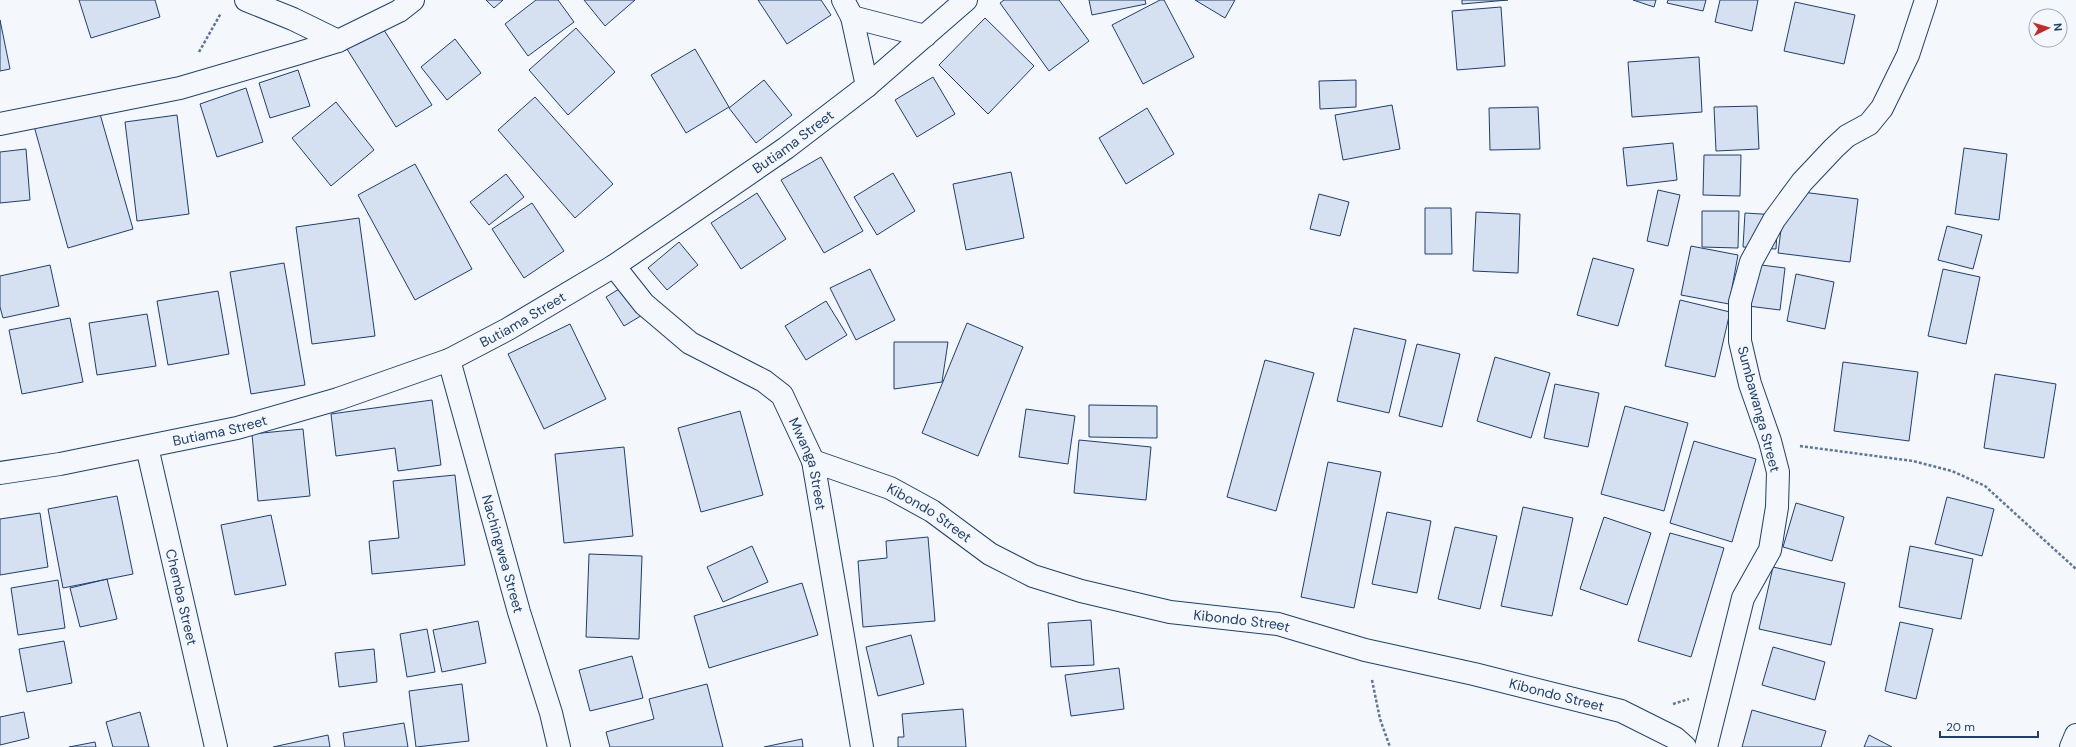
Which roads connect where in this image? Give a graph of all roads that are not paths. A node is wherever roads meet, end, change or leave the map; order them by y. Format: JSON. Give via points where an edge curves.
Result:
{"nodes":[{"id":1,"x":246,"y":0,"type":"edge"},
{"id":2,"x":413,"y":0,"type":"edge"},
{"id":3,"x":966,"y":0,"type":"edge"},
{"id":4,"x":1926,"y":0,"type":"edge"},
{"id":5,"x":847,"y":8,"type":"edge"},
{"id":6,"x":925,"y":36,"type":"junction"},
{"id":7,"x":338,"y":42,"type":"junction"},
{"id":8,"x":867,"y":86,"type":"junction"},
{"id":9,"x":0,"y":124,"type":"edge"},
{"id":10,"x":614,"y":266,"type":"junction"},
{"id":11,"x":448,"y":360,"type":"junction"},
{"id":12,"x":147,"y":447,"type":"junction"},
{"id":13,"x":814,"y":461,"type":"junction"},
{"id":14,"x":0,"y":473,"type":"edge"},
{"id":15,"x":2076,"y":735,"type":"edge"},
{"id":16,"x":216,"y":747,"type":"edge"},
{"id":17,"x":559,"y":747,"type":"edge"},
{"id":18,"x":862,"y":747,"type":"edge"},
{"id":19,"x":1685,"y":747,"type":"edge"},
{"id":20,"x":1706,"y":747,"type":"edge"},
{"id":21,"x":2071,"y":747,"type":"edge"}],
"edges":[{"from":1,"to":7,"type":"street","via":[[293,19]]},
{"from":2,"to":7,"type":"street","via":[[399,11]]},
{"from":3,"to":6,"type":"street","name":"Butiama Street"},
{"from":4,"to":20,"type":"street","name":"Sumbawanga Street","via":[[1908,55],[1882,108],[1869,124],[1847,136],[1834,148],[1802,182],[1774,220],[1751,262],[1740,302],[1740,341],[1750,384],[1778,472],[1777,507],[1770,550],[1743,598]]},
{"from":5,"to":6,"type":"street"},
{"from":5,"to":8,"type":"street"},
{"from":6,"to":8,"type":"street","name":"Butiama Street"},
{"from":7,"to":9,"type":"street","via":[[180,88]]},
{"from":8,"to":10,"type":"street","name":"Butiama Street","via":[[786,148]]},
{"from":10,"to":11,"type":"street","name":"Butiama Street"},
{"from":10,"to":13,"type":"street","name":"Mwanga Street","via":[[644,304],[690,343],[741,369],[782,395]]},
{"from":11,"to":12,"type":"street","name":"Butiama Street","via":[[338,399],[237,428]]},
{"from":11,"to":17,"type":"street","name":"Nachingwea Street"},
{"from":12,"to":14,"type":"street","name":"Butiama Street"},
{"from":12,"to":16,"type":"street","name":"Chemba Street"},
{"from":13,"to":18,"type":"street","name":"Mwanga Street"},
{"from":13,"to":19,"type":"street","name":"Kibondo Street","via":[[890,488],[932,511],[990,554],[1033,576],[1081,591],[1170,612],[1278,624],[1365,650],[1621,711],[1676,738]]},
{"from":15,"to":21,"type":"street"}]}
